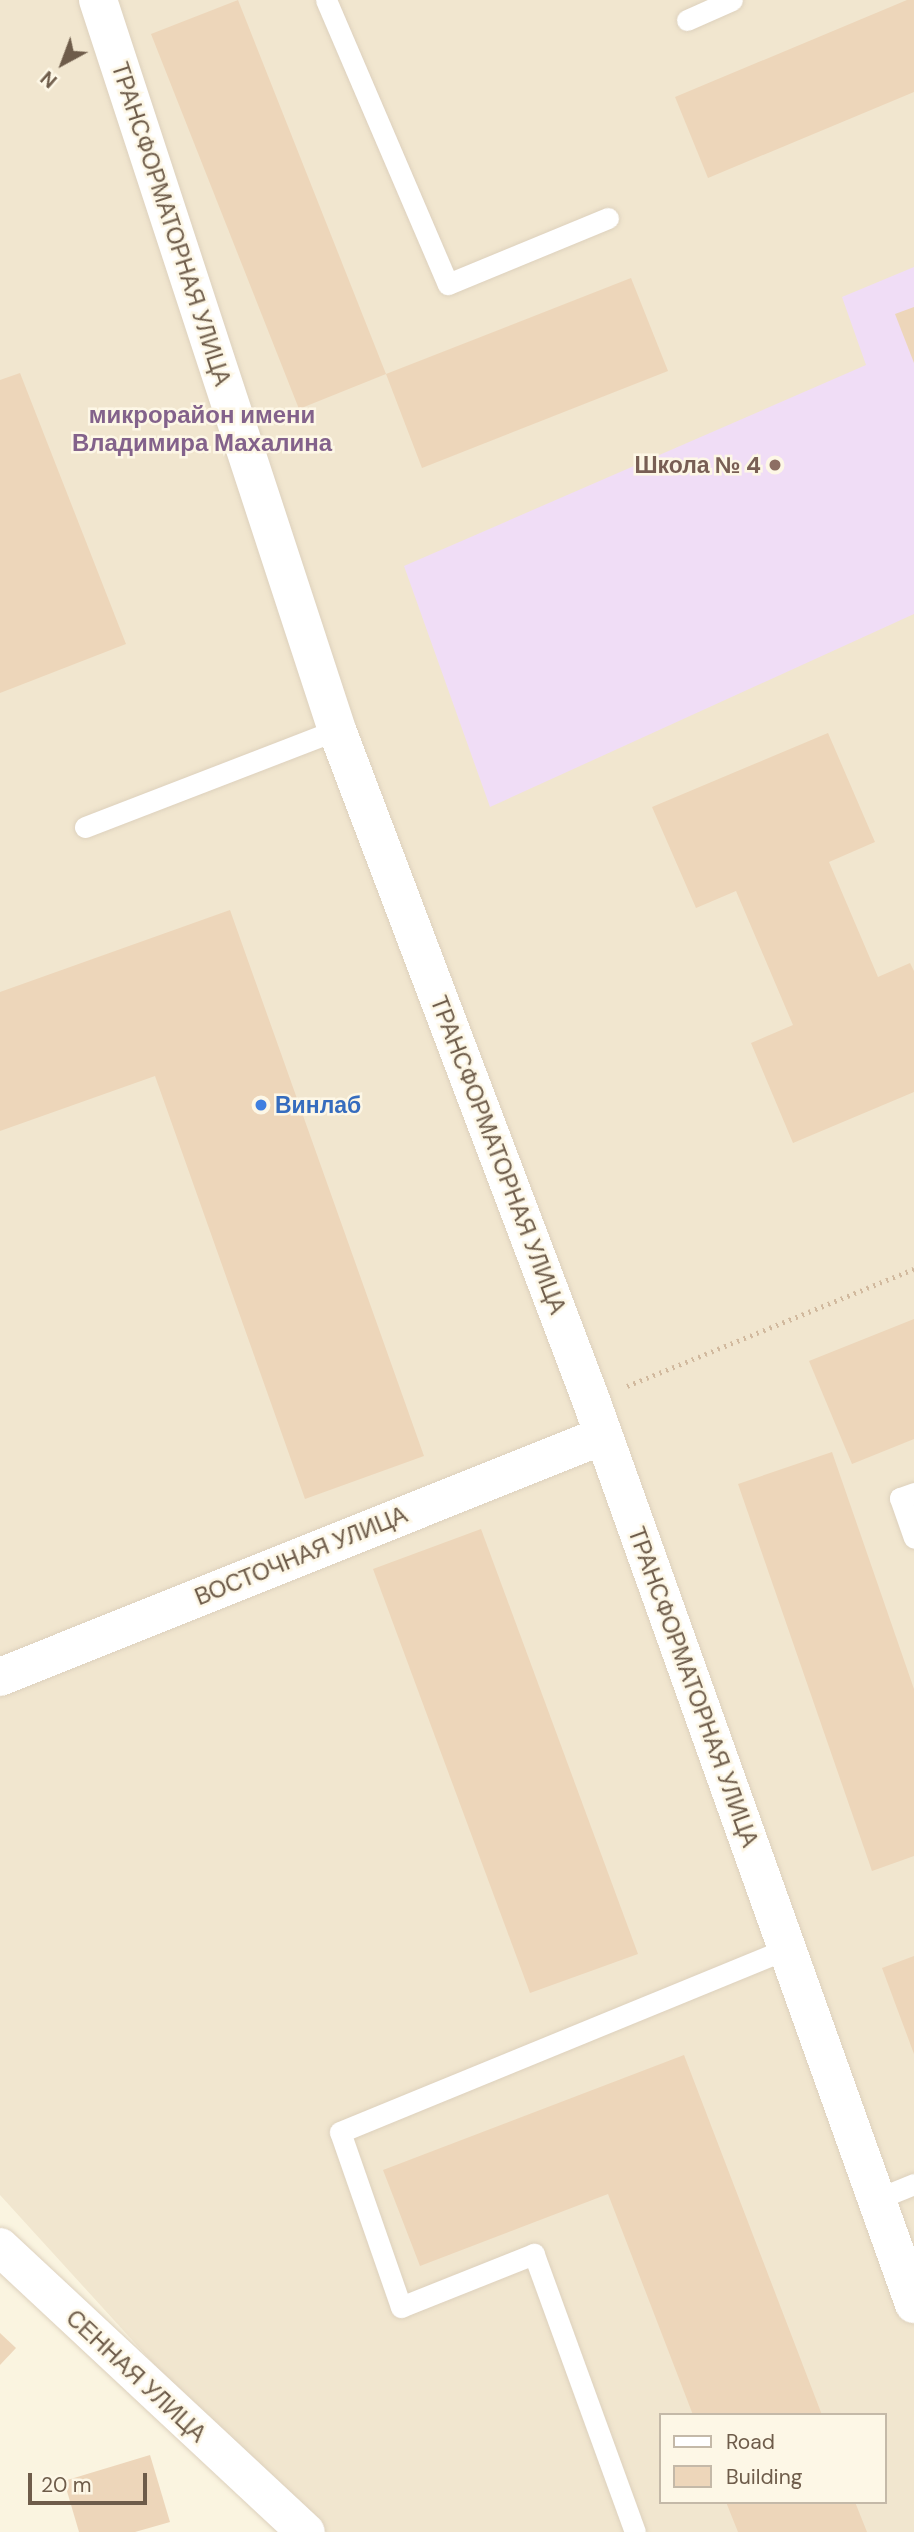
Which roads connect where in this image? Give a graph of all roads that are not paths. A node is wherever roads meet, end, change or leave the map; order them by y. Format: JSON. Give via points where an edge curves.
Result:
{"nodes":[{"id":1,"x":326,"y":0,"type":"edge"},
{"id":2,"x":732,"y":0,"type":"edge"},
{"id":3,"x":100,"y":1,"type":"edge"},
{"id":4,"x":687,"y":20,"type":"dead end"},
{"id":5,"x":608,"y":218,"type":"dead end"},
{"id":6,"x":337,"y":730,"type":"junction"},
{"id":7,"x":85,"y":827,"type":"dead end"},
{"id":8,"x":597,"y":1418,"type":"junction"},
{"id":9,"x":914,"y":1493,"type":"edge"},
{"id":10,"x":914,"y":1538,"type":"edge"},
{"id":11,"x":0,"y":1677,"type":"edge"},
{"id":12,"x":787,"y":1949,"type":"junction"},
{"id":13,"x":914,"y":2184,"type":"edge"},
{"id":14,"x":877,"y":2199,"type":"junction"},
{"id":15,"x":0,"y":2247,"type":"edge"},
{"id":16,"x":914,"y":2304,"type":"edge"},
{"id":17,"x":306,"y":2532,"type":"edge"},
{"id":18,"x":635,"y":2532,"type":"edge"}],
"edges":[{"from":1,"to":5,"type":"lane","via":[[448,284]]},
{"from":2,"to":4,"type":"lane"},
{"from":3,"to":6,"type":"street","name":"ТРАНСФОРМАТОРНАЯ УЛИЦА"},
{"from":6,"to":7,"type":"lane"},
{"from":6,"to":8,"type":"street","name":"ТРАНСФОРМАТОРНАЯ УЛИЦА"},
{"from":8,"to":11,"type":"street","name":"ВОСТОЧНАЯ УЛИЦА"},
{"from":8,"to":12,"type":"street","name":"ТРАНСФОРМАТОРНАЯ УЛИЦА"},
{"from":9,"to":10,"type":"lane","via":[[900,1499]]},
{"from":12,"to":14,"type":"street","name":"ТРАНСФОРМАТОРНАЯ УЛИЦА"},
{"from":12,"to":18,"type":"lane","via":[[340,2132],[401,2307],[534,2254]]},
{"from":13,"to":14,"type":"lane"},
{"from":14,"to":16,"type":"street","name":"ТРАНСФОРМАТОРНАЯ УЛИЦА"},
{"from":15,"to":17,"type":"street","name":"СЕННАЯ УЛИЦА"}]}
